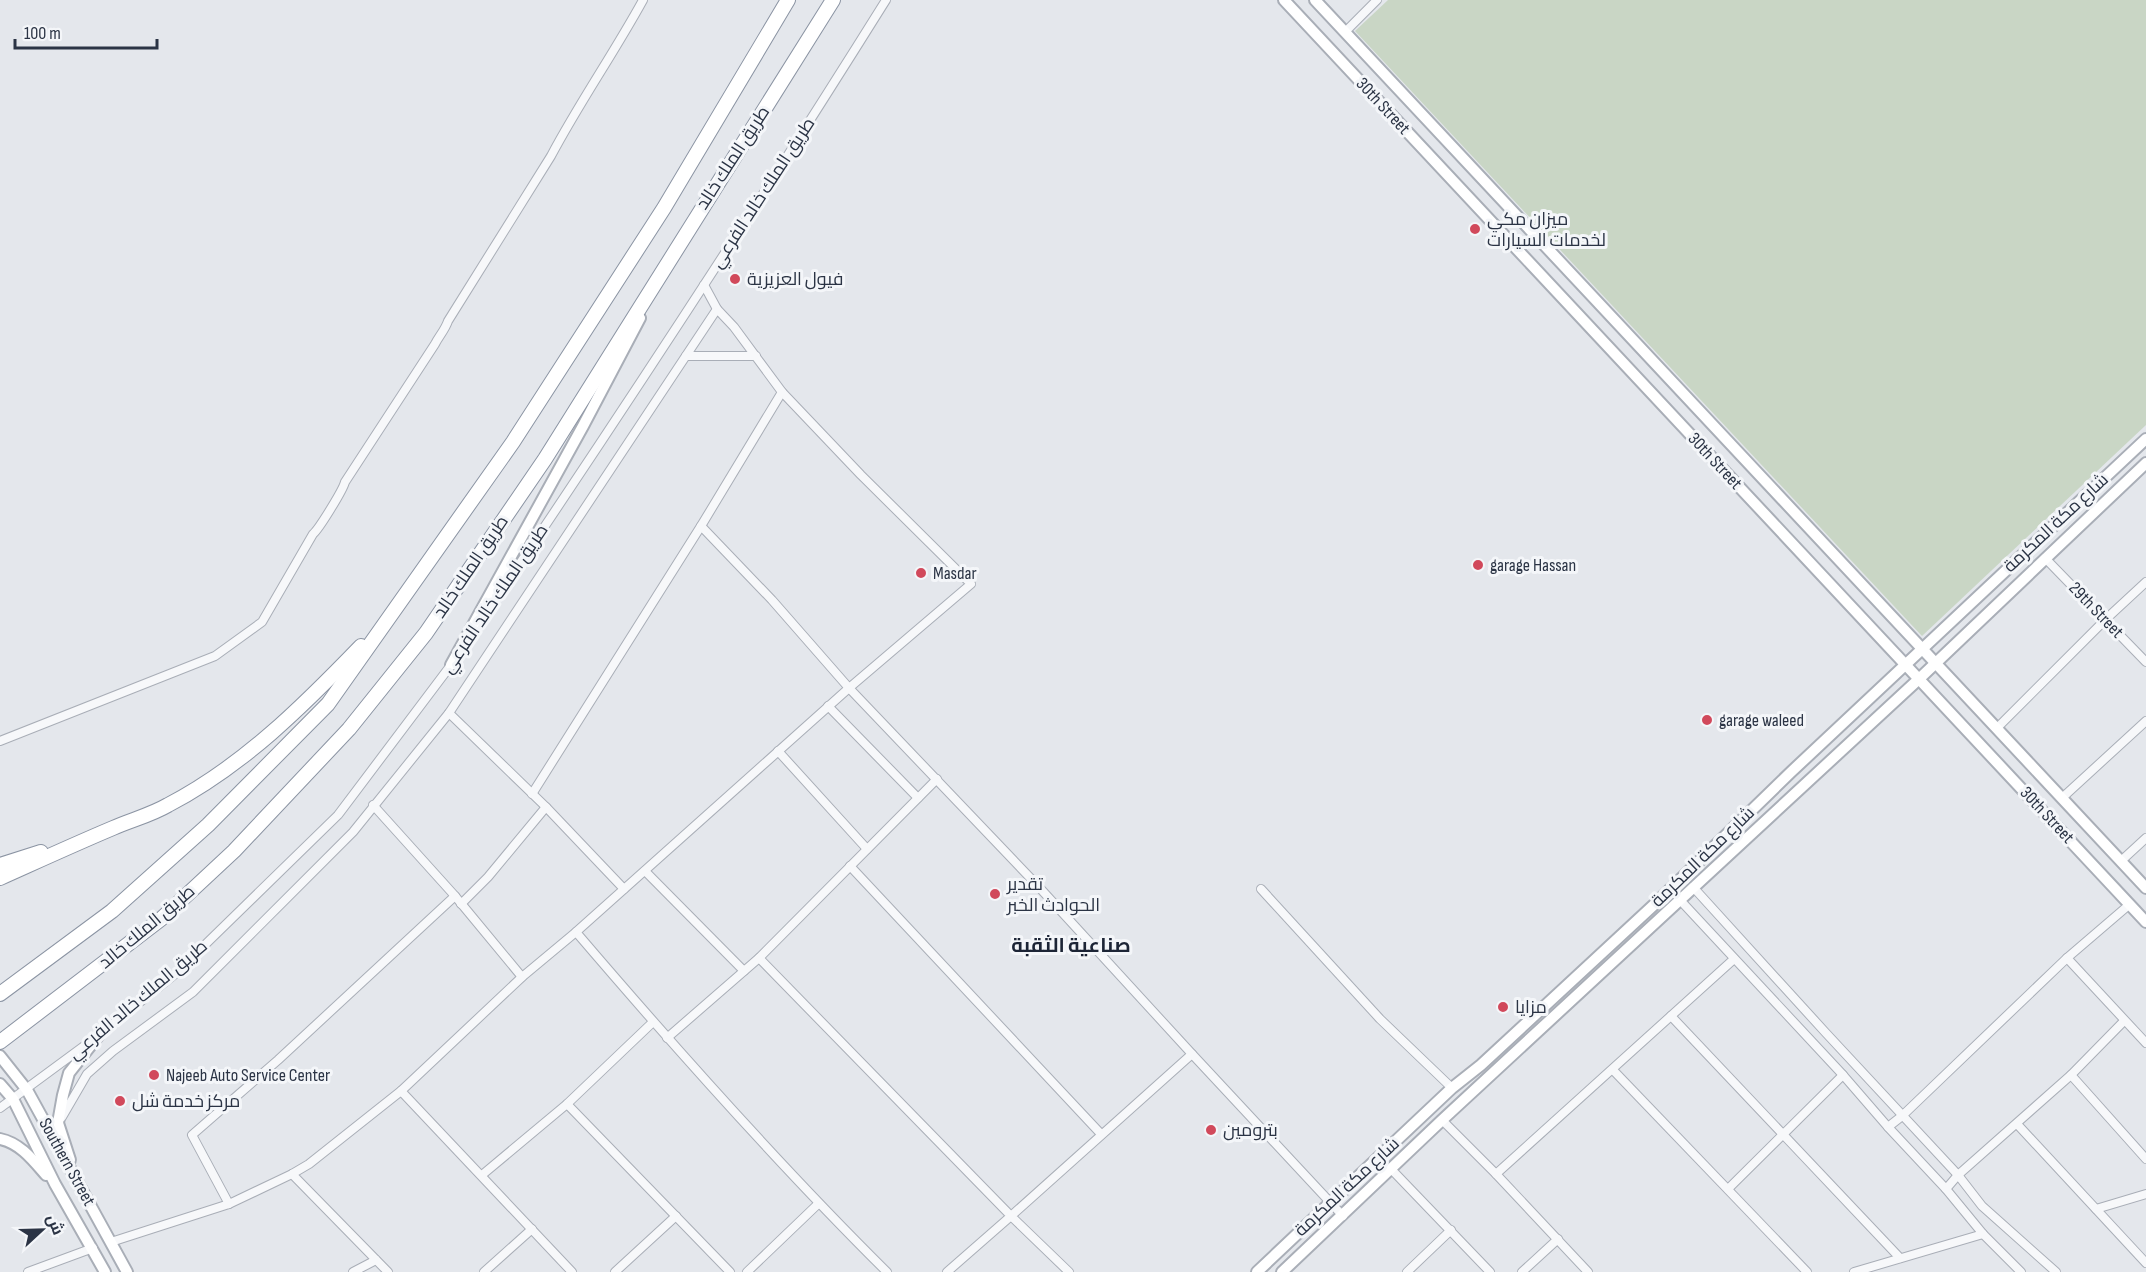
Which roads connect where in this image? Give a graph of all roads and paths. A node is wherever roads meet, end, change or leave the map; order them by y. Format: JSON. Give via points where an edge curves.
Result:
{"nodes":[{"id":1,"x":643,"y":0,"type":"edge"},
{"id":2,"x":788,"y":0,"type":"edge"},
{"id":3,"x":833,"y":0,"type":"edge"},
{"id":4,"x":886,"y":0,"type":"edge"},
{"id":5,"x":1284,"y":0,"type":"edge"},
{"id":6,"x":1316,"y":0,"type":"edge"},
{"id":7,"x":1377,"y":0,"type":"edge"},
{"id":8,"x":1345,"y":32,"type":"junction"},
{"id":9,"x":685,"y":234,"type":"junction"},
{"id":10,"x":704,"y":285,"type":"junction"},
{"id":11,"x":717,"y":309,"type":"junction"},
{"id":12,"x":686,"y":356,"type":"junction"},
{"id":13,"x":756,"y":356,"type":"junction"},
{"id":14,"x":782,"y":392,"type":"junction"},
{"id":15,"x":2146,"y":439,"type":"edge"},
{"id":16,"x":2146,"y":463,"type":"edge"},
{"id":17,"x":701,"y":526,"type":"junction"},
{"id":18,"x":2045,"y":558,"type":"junction"},
{"id":19,"x":2146,"y":582,"type":"edge"},
{"id":20,"x":394,"y":612,"type":"junction"},
{"id":21,"x":2106,"y":619,"type":"junction"},
{"id":22,"x":1922,"y":649,"type":"junction"},
{"id":23,"x":2146,"y":662,"type":"edge"},
{"id":24,"x":1906,"y":663,"type":"junction"},
{"id":25,"x":1935,"y":663,"type":"junction"},
{"id":26,"x":451,"y":665,"type":"junction"},
{"id":27,"x":1920,"y":678,"type":"junction"},
{"id":28,"x":849,"y":688,"type":"junction"},
{"id":29,"x":828,"y":706,"type":"junction"},
{"id":30,"x":449,"y":713,"type":"junction"},
{"id":31,"x":2146,"y":721,"type":"edge"},
{"id":32,"x":1997,"y":728,"type":"junction"},
{"id":33,"x":0,"y":741,"type":"edge"},
{"id":34,"x":778,"y":751,"type":"junction"},
{"id":35,"x":937,"y":779,"type":"junction"},
{"id":36,"x":532,"y":794,"type":"junction"},
{"id":37,"x":918,"y":798,"type":"junction"},
{"id":38,"x":2062,"y":798,"type":"junction"},
{"id":39,"x":373,"y":805,"type":"junction"},
{"id":40,"x":546,"y":807,"type":"junction"},
{"id":41,"x":114,"y":827,"type":"junction"},
{"id":42,"x":2146,"y":838,"type":"edge"},
{"id":43,"x":867,"y":849,"type":"junction"},
{"id":44,"x":2121,"y":861,"type":"junction"},
{"id":45,"x":0,"y":865,"type":"edge"},
{"id":46,"x":850,"y":866,"type":"junction"},
{"id":47,"x":645,"y":871,"type":"junction"},
{"id":48,"x":0,"y":878,"type":"edge"},
{"id":49,"x":1693,"y":887,"type":"junction"},
{"id":50,"x":1672,"y":888,"type":"junction"},
{"id":51,"x":2146,"y":888,"type":"edge"},
{"id":52,"x":624,"y":889,"type":"junction"},
{"id":53,"x":1261,"y":890,"type":"dead end"},
{"id":54,"x":455,"y":896,"type":"junction"},
{"id":55,"x":1680,"y":900,"type":"junction"},
{"id":56,"x":462,"y":904,"type":"junction"},
{"id":57,"x":2130,"y":904,"type":"junction"},
{"id":58,"x":2146,"y":922,"type":"edge"},
{"id":59,"x":576,"y":932,"type":"junction"},
{"id":60,"x":759,"y":958,"type":"junction"},
{"id":61,"x":2067,"y":958,"type":"junction"},
{"id":62,"x":1734,"y":959,"type":"junction"},
{"id":63,"x":744,"y":970,"type":"junction"},
{"id":64,"x":522,"y":977,"type":"junction"},
{"id":65,"x":0,"y":994,"type":"edge"},
{"id":66,"x":1671,"y":1016,"type":"junction"},
{"id":67,"x":2124,"y":1021,"type":"junction"},
{"id":68,"x":653,"y":1022,"type":"junction"},
{"id":69,"x":99,"y":1035,"type":"junction"},
{"id":70,"x":667,"y":1038,"type":"junction"},
{"id":71,"x":0,"y":1042,"type":"edge"},
{"id":72,"x":2146,"y":1043,"type":"edge"},
{"id":73,"x":1192,"y":1054,"type":"junction"},
{"id":74,"x":0,"y":1056,"type":"edge"},
{"id":75,"x":1613,"y":1070,"type":"junction"},
{"id":76,"x":1843,"y":1075,"type":"junction"},
{"id":77,"x":2071,"y":1075,"type":"junction"},
{"id":78,"x":0,"y":1084,"type":"edge"},
{"id":79,"x":1452,"y":1088,"type":"junction"},
{"id":80,"x":27,"y":1090,"type":"junction"},
{"id":81,"x":401,"y":1091,"type":"junction"},
{"id":82,"x":13,"y":1100,"type":"junction"},
{"id":83,"x":567,"y":1104,"type":"junction"},
{"id":84,"x":0,"y":1108,"type":"edge"},
{"id":85,"x":1902,"y":1116,"type":"junction"},
{"id":86,"x":1442,"y":1120,"type":"junction"},
{"id":87,"x":58,"y":1123,"type":"junction"},
{"id":88,"x":2017,"y":1124,"type":"junction"},
{"id":89,"x":1888,"y":1127,"type":"junction"},
{"id":90,"x":1101,"y":1134,"type":"junction"},
{"id":91,"x":1782,"y":1134,"type":"junction"},
{"id":92,"x":0,"y":1139,"type":"edge"},
{"id":93,"x":2146,"y":1160,"type":"edge"},
{"id":94,"x":1392,"y":1170,"type":"junction"},
{"id":95,"x":292,"y":1174,"type":"junction"},
{"id":96,"x":1496,"y":1174,"type":"junction"},
{"id":97,"x":482,"y":1175,"type":"junction"},
{"id":98,"x":1958,"y":1175,"type":"junction"},
{"id":99,"x":55,"y":1184,"type":"junction"},
{"id":100,"x":79,"y":1186,"type":"junction"},
{"id":101,"x":1728,"y":1189,"type":"junction"},
{"id":102,"x":1946,"y":1189,"type":"junction"},
{"id":103,"x":2146,"y":1194,"type":"edge"},
{"id":104,"x":1330,"y":1203,"type":"junction"},
{"id":105,"x":228,"y":1204,"type":"junction"},
{"id":106,"x":818,"y":1204,"type":"junction"},
{"id":107,"x":2096,"y":1209,"type":"junction"},
{"id":108,"x":676,"y":1216,"type":"junction"},
{"id":109,"x":1011,"y":1216,"type":"junction"},
{"id":110,"x":1343,"y":1216,"type":"junction"},
{"id":111,"x":532,"y":1229,"type":"junction"},
{"id":112,"x":1451,"y":1230,"type":"junction"},
{"id":113,"x":1983,"y":1234,"type":"junction"},
{"id":114,"x":1558,"y":1239,"type":"junction"},
{"id":115,"x":111,"y":1242,"type":"junction"},
{"id":116,"x":93,"y":1248,"type":"junction"},
{"id":117,"x":1900,"y":1258,"type":"junction"},
{"id":118,"x":376,"y":1260,"type":"junction"},
{"id":119,"x":2146,"y":1263,"type":"edge"},
{"id":120,"x":28,"y":1272,"type":"edge"},
{"id":121,"x":105,"y":1272,"type":"edge"},
{"id":122,"x":127,"y":1272,"type":"edge"},
{"id":123,"x":353,"y":1272,"type":"edge"},
{"id":124,"x":388,"y":1272,"type":"edge"},
{"id":125,"x":484,"y":1272,"type":"edge"},
{"id":126,"x":572,"y":1272,"type":"edge"},
{"id":127,"x":615,"y":1272,"type":"edge"},
{"id":128,"x":730,"y":1272,"type":"edge"},
{"id":129,"x":747,"y":1272,"type":"edge"},
{"id":130,"x":887,"y":1272,"type":"edge"},
{"id":131,"x":947,"y":1272,"type":"edge"},
{"id":132,"x":1069,"y":1272,"type":"edge"},
{"id":133,"x":1257,"y":1272,"type":"edge"},
{"id":134,"x":1282,"y":1272,"type":"edge"},
{"id":135,"x":1407,"y":1272,"type":"edge"},
{"id":136,"x":1490,"y":1272,"type":"edge"},
{"id":137,"x":1522,"y":1272,"type":"edge"},
{"id":138,"x":1588,"y":1272,"type":"edge"},
{"id":139,"x":1807,"y":1272,"type":"edge"},
{"id":140,"x":1854,"y":1272,"type":"edge"},
{"id":141,"x":2021,"y":1272,"type":"edge"},
{"id":142,"x":2056,"y":1272,"type":"edge"}],
"edges":[{"from":1,"to":33,"type":"street","via":[[551,156],[333,501],[262,622],[215,656]]},
{"from":2,"to":20,"type":"highway","name":"طريق الملك خالد","via":[[664,208],[513,442]]},
{"from":3,"to":9,"type":"highway","name":"طريق الملك خالد"},
{"from":4,"to":10,"type":"street","name":"طريق الملك خالد الفرعي"},
{"from":5,"to":24,"type":"main road","name":"30th Street"},
{"from":6,"to":8,"type":"main road","name":"30th Street"},
{"from":7,"to":8,"type":"street"},
{"from":8,"to":22,"type":"main road","name":"30th Street"},
{"from":9,"to":26,"type":"main road"},
{"from":9,"to":71,"type":"highway","name":"طريق الملك خالد","via":[[539,469],[426,633],[349,729],[234,852],[161,919]]},
{"from":10,"to":11,"type":"street"},
{"from":10,"to":26,"type":"street","name":"طريق الملك خالد الفرعي"},
{"from":11,"to":12,"type":"street"},
{"from":11,"to":13,"type":"street"},
{"from":12,"to":13,"type":"street"},
{"from":12,"to":30,"type":"street"},
{"from":13,"to":14,"type":"street"},
{"from":14,"to":17,"type":"street"},
{"from":14,"to":28,"type":"street","via":[[971,584]]},
{"from":15,"to":22,"type":"main road","name":"شارع مكة المكرمة"},
{"from":16,"to":18,"type":"main road","name":"شارع مكة المكرمة"},
{"from":17,"to":28,"type":"street"},
{"from":17,"to":36,"type":"street"},
{"from":18,"to":21,"type":"street","name":"29th Street"},
{"from":18,"to":25,"type":"main road","name":"شارع مكة المكرمة"},
{"from":19,"to":21,"type":"street"},
{"from":20,"to":41,"type":"highway","via":[[261,743],[167,806]]},
{"from":20,"to":65,"type":"highway","name":"طريق الملك خالد","via":[[328,704],[208,825],[112,911]]},
{"from":21,"to":23,"type":"street","name":"29th Street"},
{"from":21,"to":32,"type":"street"},
{"from":22,"to":24,"type":"main road","name":"شارع مكة المكرمة"},
{"from":22,"to":25,"type":"main road","name":"30th Street"},
{"from":24,"to":27,"type":"main road","name":"30th Street"},
{"from":24,"to":50,"type":"main road","name":"شارع مكة المكرمة"},
{"from":25,"to":27,"type":"main road","name":"شارع مكة المكرمة"},
{"from":25,"to":32,"type":"main road","name":"30th Street"},
{"from":26,"to":69,"type":"street","name":"طريق الملك خالد الفرعي","via":[[338,815],[175,974]]},
{"from":27,"to":49,"type":"main road","name":"شارع مكة المكرمة"},
{"from":27,"to":57,"type":"main road","name":"30th Street"},
{"from":28,"to":29,"type":"street"},
{"from":28,"to":35,"type":"street"},
{"from":29,"to":34,"type":"street"},
{"from":29,"to":37,"type":"street"},
{"from":30,"to":36,"type":"street"},
{"from":30,"to":39,"type":"street"},
{"from":31,"to":38,"type":"street"},
{"from":32,"to":38,"type":"main road","name":"30th Street"},
{"from":34,"to":43,"type":"street"},
{"from":34,"to":47,"type":"street"},
{"from":35,"to":37,"type":"street"},
{"from":35,"to":73,"type":"street"},
{"from":36,"to":40,"type":"street"},
{"from":37,"to":43,"type":"street"},
{"from":38,"to":44,"type":"main road","name":"30th Street"},
{"from":39,"to":54,"type":"street"},
{"from":39,"to":87,"type":"street","via":[[353,832],[193,992],[87,1074]]},
{"from":40,"to":52,"type":"street"},
{"from":40,"to":56,"type":"street"},
{"from":41,"to":45,"type":"highway"},
{"from":41,"to":48,"type":"highway"},
{"from":42,"to":44,"type":"street"},
{"from":43,"to":46,"type":"street"},
{"from":44,"to":51,"type":"main road","name":"30th Street"},
{"from":46,"to":60,"type":"street"},
{"from":46,"to":90,"type":"street"},
{"from":47,"to":52,"type":"street"},
{"from":47,"to":63,"type":"street"},
{"from":49,"to":55,"type":"main road","name":"شارع مكة المكرمة"},
{"from":49,"to":85,"type":"street"},
{"from":50,"to":55,"type":"street"},
{"from":50,"to":79,"type":"main road","name":"شارع مكة المكرمة"},
{"from":52,"to":59,"type":"street"},
{"from":53,"to":79,"type":"street","via":[[1380,1019]]},
{"from":54,"to":56,"type":"street"},
{"from":54,"to":105,"type":"street","via":[[192,1136]]},
{"from":55,"to":62,"type":"street"},
{"from":55,"to":86,"type":"main road","name":"شارع مكة المكرمة"},
{"from":56,"to":64,"type":"street"},
{"from":57,"to":58,"type":"main road","name":"30th Street"},
{"from":57,"to":61,"type":"street"},
{"from":59,"to":64,"type":"street"},
{"from":59,"to":68,"type":"street"},
{"from":60,"to":63,"type":"street"},
{"from":60,"to":109,"type":"street"},
{"from":61,"to":67,"type":"street"},
{"from":61,"to":85,"type":"street"},
{"from":62,"to":66,"type":"street"},
{"from":62,"to":76,"type":"street"},
{"from":63,"to":70,"type":"street"},
{"from":64,"to":81,"type":"street"},
{"from":66,"to":75,"type":"street"},
{"from":66,"to":91,"type":"street"},
{"from":67,"to":72,"type":"street"},
{"from":67,"to":77,"type":"street"},
{"from":68,"to":70,"type":"street"},
{"from":68,"to":83,"type":"street"},
{"from":69,"to":80,"type":"street","name":"طريق الملك خالد الفرعي"},
{"from":69,"to":87,"type":"main road","via":[[69,1073]]},
{"from":70,"to":106,"type":"street"},
{"from":73,"to":90,"type":"street"},
{"from":73,"to":104,"type":"street"},
{"from":74,"to":80,"type":"main road","name":"Southern Street"},
{"from":75,"to":96,"type":"street"},
{"from":75,"to":101,"type":"street"},
{"from":76,"to":89,"type":"street"},
{"from":76,"to":91,"type":"street"},
{"from":77,"to":88,"type":"street"},
{"from":77,"to":93,"type":"street"},
{"from":78,"to":82,"type":"main road","name":"Southern Street"},
{"from":79,"to":104,"type":"main road","name":"شارع مكة المكرمة"},
{"from":80,"to":82,"type":"street","name":"طريق الملك خالد الفرعي"},
{"from":80,"to":100,"type":"main road","name":"Southern Street"},
{"from":81,"to":95,"type":"street"},
{"from":81,"to":97,"type":"street"},
{"from":82,"to":84,"type":"street","name":"طريق الملك خالد الفرعي"},
{"from":82,"to":99,"type":"main road","name":"Southern Street"},
{"from":83,"to":97,"type":"street"},
{"from":83,"to":108,"type":"street"},
{"from":85,"to":89,"type":"street"},
{"from":85,"to":98,"type":"street"},
{"from":86,"to":94,"type":"main road","name":"شارع مكة المكرمة"},
{"from":86,"to":96,"type":"street"},
{"from":87,"to":100,"type":"main road"},
{"from":88,"to":98,"type":"street"},
{"from":88,"to":107,"type":"street"},
{"from":89,"to":102,"type":"street"},
{"from":90,"to":109,"type":"street"},
{"from":91,"to":101,"type":"street"},
{"from":91,"to":117,"type":"street"},
{"from":92,"to":99,"type":"main road","via":[[23,1150]]},
{"from":94,"to":110,"type":"main road","name":"شارع مكة المكرمة"},
{"from":94,"to":112,"type":"street"},
{"from":95,"to":105,"type":"street"},
{"from":95,"to":118,"type":"street"},
{"from":96,"to":114,"type":"street"},
{"from":97,"to":111,"type":"street"},
{"from":98,"to":102,"type":"street"},
{"from":98,"to":142,"type":"street","via":[[1982,1206]]},
{"from":99,"to":116,"type":"main road","name":"Southern Street"},
{"from":100,"to":115,"type":"main road","name":"Southern Street"},
{"from":101,"to":139,"type":"street"},
{"from":102,"to":113,"type":"street"},
{"from":103,"to":107,"type":"street"},
{"from":104,"to":110,"type":"street"},
{"from":104,"to":133,"type":"main road","name":"شارع مكة المكرمة"},
{"from":105,"to":115,"type":"street"},
{"from":106,"to":129,"type":"street"},
{"from":106,"to":130,"type":"street"},
{"from":107,"to":119,"type":"street"},
{"from":108,"to":127,"type":"street"},
{"from":108,"to":128,"type":"street"},
{"from":109,"to":131,"type":"street"},
{"from":109,"to":132,"type":"street"},
{"from":110,"to":134,"type":"main road","name":"شارع مكة المكرمة"},
{"from":111,"to":125,"type":"street"},
{"from":111,"to":126,"type":"street"},
{"from":112,"to":135,"type":"street"},
{"from":112,"to":136,"type":"street"},
{"from":113,"to":117,"type":"street"},
{"from":113,"to":141,"type":"street"},
{"from":114,"to":137,"type":"street"},
{"from":114,"to":138,"type":"street"},
{"from":115,"to":122,"type":"main road","name":"Southern Street"},
{"from":116,"to":120,"type":"street"},
{"from":116,"to":121,"type":"main road","name":"Southern Street"},
{"from":117,"to":140,"type":"street"},
{"from":118,"to":123,"type":"street"},
{"from":118,"to":124,"type":"street"}]}
